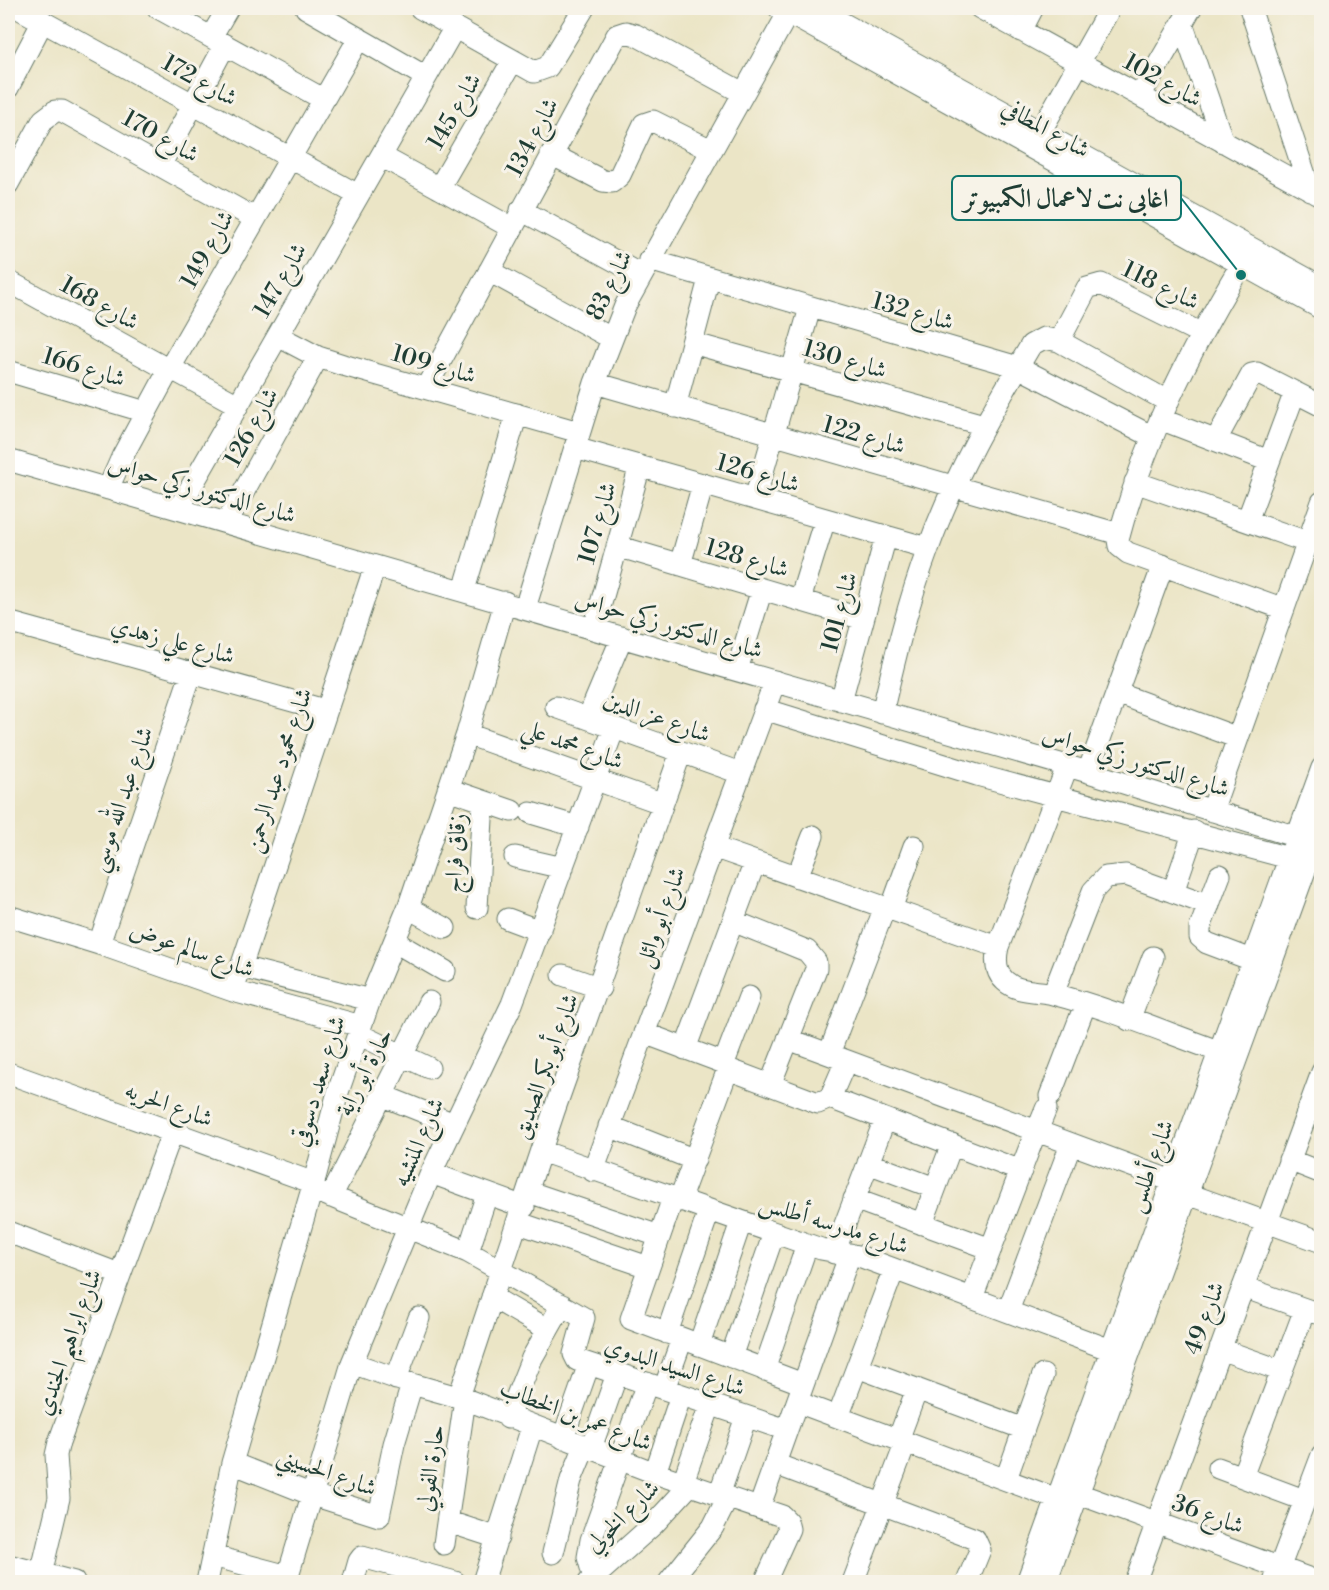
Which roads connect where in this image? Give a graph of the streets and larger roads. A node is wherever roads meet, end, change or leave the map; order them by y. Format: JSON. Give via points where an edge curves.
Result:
{"nodes":[{"id":1,"x":18,"y":8,"type":"edge"},
{"id":2,"x":158,"y":8,"type":"edge"},
{"id":3,"x":228,"y":8,"type":"edge"},
{"id":4,"x":420,"y":8,"type":"edge"},
{"id":5,"x":815,"y":8,"type":"edge"},
{"id":6,"x":980,"y":8,"type":"edge"},
{"id":7,"x":1033,"y":8,"type":"edge"},
{"id":8,"x":1110,"y":8,"type":"edge"},
{"id":9,"x":1250,"y":8,"type":"edge"},
{"id":10,"x":311,"y":9,"type":"edge"},
{"id":11,"x":786,"y":9,"type":"edge"},
{"id":12,"x":578,"y":10,"type":"edge"},
{"id":13,"x":1186,"y":15,"type":"edge"},
{"id":14,"x":43,"y":21,"type":"junction"},
{"id":15,"x":455,"y":27,"type":"junction"},
{"id":16,"x":1021,"y":31,"type":"junction"},
{"id":17,"x":359,"y":38,"type":"junction"},
{"id":18,"x":218,"y":41,"type":"junction"},
{"id":19,"x":1079,"y":63,"type":"junction"},
{"id":20,"x":520,"y":64,"type":"junction"},
{"id":21,"x":426,"y":77,"type":"junction"},
{"id":22,"x":8,"y":88,"type":"edge"},
{"id":23,"x":743,"y":93,"type":"junction"},
{"id":24,"x":1140,"y":96,"type":"junction"},
{"id":25,"x":323,"y":99,"type":"junction"},
{"id":26,"x":193,"y":106,"type":"junction"},
{"id":27,"x":1036,"y":140,"type":"junction"},
{"id":28,"x":1223,"y":142,"type":"junction"},
{"id":29,"x":711,"y":150,"type":"junction"},
{"id":30,"x":551,"y":154,"type":"junction"},
{"id":31,"x":381,"y":156,"type":"junction"},
{"id":32,"x":290,"y":157,"type":"junction"},
{"id":33,"x":14,"y":158,"type":"edge"},
{"id":34,"x":161,"y":164,"type":"junction"},
{"id":35,"x":8,"y":184,"type":"edge"},
{"id":36,"x":439,"y":188,"type":"junction"},
{"id":37,"x":1316,"y":193,"type":"edge"},
{"id":38,"x":358,"y":195,"type":"junction"},
{"id":39,"x":254,"y":218,"type":"junction"},
{"id":40,"x":517,"y":219,"type":"junction"},
{"id":41,"x":1241,"y":265,"type":"junction"},
{"id":42,"x":645,"y":268,"type":"junction"},
{"id":43,"x":489,"y":271,"type":"junction"},
{"id":44,"x":709,"y":279,"type":"junction"},
{"id":45,"x":8,"y":281,"type":"edge"},
{"id":46,"x":1322,"y":287,"type":"edge"},
{"id":47,"x":810,"y":308,"type":"junction"},
{"id":48,"x":1322,"y":309,"type":"edge"},
{"id":49,"x":1200,"y":333,"type":"junction"},
{"id":50,"x":278,"y":336,"type":"junction"},
{"id":51,"x":611,"y":338,"type":"junction"},
{"id":52,"x":1059,"y":340,"type":"junction"},
{"id":53,"x":692,"y":343,"type":"junction"},
{"id":54,"x":8,"y":356,"type":"edge"},
{"id":55,"x":318,"y":357,"type":"junction"},
{"id":56,"x":1018,"y":368,"type":"junction"},
{"id":57,"x":169,"y":369,"type":"junction"},
{"id":58,"x":792,"y":371,"type":"junction"},
{"id":59,"x":14,"y":373,"type":"edge"},
{"id":60,"x":595,"y":383,"type":"junction"},
{"id":61,"x":426,"y":388,"type":"junction"},
{"id":62,"x":1295,"y":392,"type":"junction"},
{"id":63,"x":238,"y":405,"type":"junction"},
{"id":64,"x":1322,"y":406,"type":"edge"},
{"id":65,"x":675,"y":407,"type":"junction"},
{"id":66,"x":146,"y":412,"type":"junction"},
{"id":67,"x":516,"y":414,"type":"junction"},
{"id":68,"x":1160,"y":419,"type":"junction"},
{"id":69,"x":984,"y":425,"type":"junction"},
{"id":70,"x":774,"y":435,"type":"junction"},
{"id":71,"x":577,"y":440,"type":"junction"},
{"id":72,"x":1216,"y":440,"type":"junction"},
{"id":73,"x":8,"y":460,"type":"edge"},
{"id":74,"x":1269,"y":461,"type":"junction"},
{"id":75,"x":640,"y":466,"type":"junction"},
{"id":76,"x":1135,"y":482,"type":"junction"},
{"id":77,"x":704,"y":484,"type":"junction"},
{"id":78,"x":952,"y":488,"type":"junction"},
{"id":79,"x":108,"y":489,"type":"junction"},
{"id":80,"x":755,"y":499,"type":"junction"},
{"id":81,"x":1322,"y":502,"type":"edge"},
{"id":82,"x":179,"y":508,"type":"junction"},
{"id":83,"x":825,"y":519,"type":"junction"},
{"id":84,"x":1246,"y":521,"type":"junction"},
{"id":85,"x":227,"y":522,"type":"junction"},
{"id":86,"x":1119,"y":534,"type":"junction"},
{"id":87,"x":886,"y":536,"type":"junction"},
{"id":88,"x":1307,"y":542,"type":"junction"},
{"id":89,"x":617,"y":546,"type":"junction"},
{"id":90,"x":928,"y":548,"type":"junction"},
{"id":91,"x":680,"y":565,"type":"junction"},
{"id":92,"x":1162,"y":565,"type":"junction"},
{"id":93,"x":375,"y":566,"type":"junction"},
{"id":94,"x":762,"y":589,"type":"junction"},
{"id":95,"x":464,"y":590,"type":"junction"},
{"id":96,"x":800,"y":600,"type":"junction"},
{"id":97,"x":515,"y":605,"type":"junction"},
{"id":98,"x":1284,"y":609,"type":"junction"},
{"id":99,"x":863,"y":619,"type":"junction"},
{"id":100,"x":8,"y":622,"type":"edge"},
{"id":101,"x":594,"y":628,"type":"junction"},
{"id":102,"x":622,"y":637,"type":"junction"},
{"id":103,"x":737,"y":670,"type":"junction"},
{"id":104,"x":192,"y":671,"type":"junction"},
{"id":105,"x":775,"y":681,"type":"junction"},
{"id":106,"x":1117,"y":693,"type":"junction"},
{"id":107,"x":841,"y":701,"type":"junction"},
{"id":108,"x":556,"y":707,"type":"dead end"},
{"id":109,"x":764,"y":709,"type":"junction"},
{"id":110,"x":325,"y":710,"type":"junction"},
{"id":111,"x":882,"y":713,"type":"junction"},
{"id":112,"x":588,"y":718,"type":"junction"},
{"id":113,"x":614,"y":728,"type":"junction"},
{"id":114,"x":467,"y":734,"type":"junction"},
{"id":115,"x":1238,"y":738,"type":"junction"},
{"id":116,"x":681,"y":752,"type":"junction"},
{"id":117,"x":1322,"y":768,"type":"edge"},
{"id":118,"x":1077,"y":770,"type":"junction"},
{"id":119,"x":740,"y":773,"type":"junction"},
{"id":120,"x":595,"y":779,"type":"junction"},
{"id":121,"x":448,"y":789,"type":"junction"},
{"id":122,"x":1057,"y":795,"type":"junction"},
{"id":123,"x":483,"y":801,"type":"junction"},
{"id":124,"x":661,"y":803,"type":"junction"},
{"id":125,"x":1212,"y":811,"type":"junction"},
{"id":126,"x":578,"y":827,"type":"junction"},
{"id":127,"x":1194,"y":831,"type":"junction"},
{"id":128,"x":813,"y":836,"type":"dead end"},
{"id":129,"x":914,"y":846,"type":"dead end"},
{"id":130,"x":713,"y":847,"type":"junction"},
{"id":131,"x":1310,"y":848,"type":"edge"},
{"id":132,"x":515,"y":857,"type":"dead end"},
{"id":133,"x":755,"y":862,"type":"junction"},
{"id":134,"x":563,"y":868,"type":"junction"},
{"id":135,"x":1220,"y":874,"type":"dead end"},
{"id":136,"x":797,"y":877,"type":"junction"},
{"id":137,"x":1173,"y":892,"type":"junction"},
{"id":138,"x":1209,"y":905,"type":"junction"},
{"id":139,"x":408,"y":908,"type":"junction"},
{"id":140,"x":477,"y":908,"type":"dead end"},
{"id":141,"x":888,"y":908,"type":"junction"},
{"id":142,"x":508,"y":918,"type":"dead end"},
{"id":143,"x":733,"y":921,"type":"junction"},
{"id":144,"x":10,"y":924,"type":"edge"},
{"id":145,"x":445,"y":928,"type":"dead end"},
{"id":146,"x":540,"y":931,"type":"junction"},
{"id":147,"x":395,"y":942,"type":"junction"},
{"id":148,"x":99,"y":944,"type":"junction"},
{"id":149,"x":998,"y":947,"type":"junction"},
{"id":150,"x":1153,"y":957,"type":"dead end"},
{"id":151,"x":1252,"y":960,"type":"junction"},
{"id":152,"x":241,"y":967,"type":"junction"},
{"id":153,"x":445,"y":971,"type":"dead end"},
{"id":154,"x":563,"y":975,"type":"dead end"},
{"id":155,"x":600,"y":988,"type":"junction"},
{"id":156,"x":233,"y":991,"type":"junction"},
{"id":157,"x":1053,"y":994,"type":"junction"},
{"id":158,"x":749,"y":998,"type":"dead end"},
{"id":159,"x":370,"y":1000,"type":"junction"},
{"id":160,"x":429,"y":1002,"type":"dead end"},
{"id":161,"x":1085,"y":1005,"type":"junction"},
{"id":162,"x":1129,"y":1020,"type":"junction"},
{"id":163,"x":359,"y":1030,"type":"junction"},
{"id":164,"x":644,"y":1033,"type":"junction"},
{"id":165,"x":788,"y":1039,"type":"junction"},
{"id":166,"x":685,"y":1049,"type":"junction"},
{"id":167,"x":400,"y":1055,"type":"junction"},
{"id":168,"x":1228,"y":1055,"type":"junction"},
{"id":169,"x":837,"y":1058,"type":"junction"},
{"id":170,"x":726,"y":1066,"type":"junction"},
{"id":171,"x":429,"y":1068,"type":"dead end"},
{"id":172,"x":1322,"y":1072,"type":"edge"},
{"id":173,"x":8,"y":1073,"type":"edge"},
{"id":174,"x":770,"y":1085,"type":"junction"},
{"id":175,"x":381,"y":1095,"type":"junction"},
{"id":176,"x":830,"y":1098,"type":"junction"},
{"id":177,"x":1317,"y":1099,"type":"edge"},
{"id":178,"x":885,"y":1119,"type":"junction"},
{"id":179,"x":454,"y":1124,"type":"junction"},
{"id":180,"x":609,"y":1126,"type":"junction"},
{"id":181,"x":1036,"y":1131,"type":"junction"},
{"id":182,"x":172,"y":1133,"type":"junction"},
{"id":183,"x":952,"y":1144,"type":"junction"},
{"id":184,"x":1071,"y":1144,"type":"junction"},
{"id":185,"x":541,"y":1151,"type":"junction"},
{"id":186,"x":695,"y":1160,"type":"junction"},
{"id":187,"x":1289,"y":1160,"type":"junction"},
{"id":188,"x":868,"y":1163,"type":"junction"},
{"id":189,"x":593,"y":1171,"type":"junction"},
{"id":190,"x":1021,"y":1171,"type":"junction"},
{"id":191,"x":431,"y":1173,"type":"junction"},
{"id":192,"x":1322,"y":1173,"type":"edge"},
{"id":193,"x":1180,"y":1187,"type":"junction"},
{"id":194,"x":935,"y":1188,"type":"junction"},
{"id":195,"x":319,"y":1190,"type":"junction"},
{"id":196,"x":486,"y":1194,"type":"junction"},
{"id":197,"x":676,"y":1199,"type":"junction"},
{"id":198,"x":855,"y":1199,"type":"junction"},
{"id":199,"x":524,"y":1207,"type":"junction"},
{"id":200,"x":709,"y":1211,"type":"junction"},
{"id":201,"x":1169,"y":1216,"type":"junction"},
{"id":202,"x":741,"y":1222,"type":"junction"},
{"id":203,"x":1267,"y":1222,"type":"junction"},
{"id":204,"x":921,"y":1224,"type":"junction"},
{"id":205,"x":408,"y":1228,"type":"junction"},
{"id":206,"x":8,"y":1232,"type":"edge"},
{"id":207,"x":774,"y":1233,"type":"junction"},
{"id":208,"x":659,"y":1236,"type":"junction"},
{"id":209,"x":1322,"y":1242,"type":"edge"},
{"id":210,"x":807,"y":1245,"type":"junction"},
{"id":211,"x":991,"y":1249,"type":"junction"},
{"id":212,"x":468,"y":1252,"type":"junction"},
{"id":213,"x":842,"y":1253,"type":"junction"},
{"id":214,"x":648,"y":1267,"type":"junction"},
{"id":215,"x":894,"y":1269,"type":"junction"},
{"id":216,"x":503,"y":1271,"type":"junction"},
{"id":217,"x":119,"y":1274,"type":"junction"},
{"id":218,"x":1243,"y":1287,"type":"junction"},
{"id":219,"x":492,"y":1297,"type":"junction"},
{"id":220,"x":972,"y":1298,"type":"junction"},
{"id":221,"x":562,"y":1305,"type":"junction"},
{"id":222,"x":1008,"y":1311,"type":"junction"},
{"id":223,"x":1313,"y":1312,"type":"edge"},
{"id":224,"x":419,"y":1318,"type":"dead end"},
{"id":225,"x":547,"y":1329,"type":"junction"},
{"id":226,"x":682,"y":1339,"type":"junction"},
{"id":227,"x":1220,"y":1349,"type":"junction"},
{"id":228,"x":1111,"y":1350,"type":"junction"},
{"id":229,"x":731,"y":1357,"type":"junction"},
{"id":230,"x":352,"y":1363,"type":"junction"},
{"id":231,"x":589,"y":1364,"type":"junction"},
{"id":232,"x":857,"y":1367,"type":"junction"},
{"id":233,"x":764,"y":1370,"type":"junction"},
{"id":234,"x":1282,"y":1371,"type":"junction"},
{"id":235,"x":617,"y":1374,"type":"junction"},
{"id":236,"x":1043,"y":1375,"type":"dead end"},
{"id":237,"x":404,"y":1382,"type":"junction"},
{"id":238,"x":664,"y":1389,"type":"junction"},
{"id":239,"x":917,"y":1389,"type":"junction"},
{"id":240,"x":800,"y":1393,"type":"junction"},
{"id":241,"x":462,"y":1398,"type":"junction"},
{"id":242,"x":710,"y":1405,"type":"junction"},
{"id":243,"x":746,"y":1417,"type":"junction"},
{"id":244,"x":508,"y":1418,"type":"junction"},
{"id":245,"x":838,"y":1418,"type":"junction"},
{"id":246,"x":532,"y":1427,"type":"junction"},
{"id":247,"x":1024,"y":1429,"type":"junction"},
{"id":248,"x":787,"y":1430,"type":"junction"},
{"id":249,"x":562,"y":1438,"type":"junction"},
{"id":250,"x":902,"y":1441,"type":"junction"},
{"id":251,"x":588,"y":1447,"type":"junction"},
{"id":252,"x":1322,"y":1455,"type":"edge"},
{"id":253,"x":621,"y":1460,"type":"junction"},
{"id":254,"x":232,"y":1462,"type":"junction"},
{"id":255,"x":775,"y":1464,"type":"junction"},
{"id":256,"x":1218,"y":1468,"type":"dead end"},
{"id":257,"x":654,"y":1473,"type":"junction"},
{"id":258,"x":1242,"y":1477,"type":"junction"},
{"id":259,"x":1006,"y":1479,"type":"junction"},
{"id":260,"x":686,"y":1484,"type":"junction"},
{"id":261,"x":310,"y":1494,"type":"junction"},
{"id":262,"x":1079,"y":1494,"type":"junction"},
{"id":263,"x":724,"y":1496,"type":"junction"},
{"id":264,"x":1057,"y":1499,"type":"junction"},
{"id":265,"x":1304,"y":1500,"type":"junction"},
{"id":266,"x":882,"y":1504,"type":"junction"},
{"id":267,"x":759,"y":1508,"type":"junction"},
{"id":268,"x":449,"y":1522,"type":"junction"},
{"id":269,"x":1157,"y":1522,"type":"junction"},
{"id":270,"x":498,"y":1538,"type":"junction"},
{"id":271,"x":444,"y":1544,"type":"dead end"},
{"id":272,"x":553,"y":1553,"type":"dead end"},
{"id":273,"x":213,"y":1556,"type":"junction"},
{"id":274,"x":8,"y":1565,"type":"edge"},
{"id":275,"x":1276,"y":1575,"type":"edge"},
{"id":276,"x":42,"y":1577,"type":"edge"},
{"id":277,"x":287,"y":1579,"type":"edge"},
{"id":278,"x":592,"y":1580,"type":"edge"},
{"id":279,"x":74,"y":1582,"type":"edge"},
{"id":280,"x":207,"y":1582,"type":"edge"},
{"id":281,"x":353,"y":1582,"type":"edge"},
{"id":282,"x":455,"y":1582,"type":"edge"},
{"id":283,"x":483,"y":1582,"type":"edge"},
{"id":284,"x":669,"y":1582,"type":"edge"},
{"id":285,"x":765,"y":1582,"type":"edge"},
{"id":286,"x":853,"y":1582,"type":"edge"},
{"id":287,"x":967,"y":1582,"type":"edge"},
{"id":288,"x":1027,"y":1582,"type":"edge"},
{"id":289,"x":1046,"y":1582,"type":"edge"},
{"id":290,"x":1135,"y":1582,"type":"edge"},
{"id":291,"x":1319,"y":1582,"type":"edge"}],
"edges":[{"from":1,"to":14,"type":"street","name":"شارع 172"},
{"from":2,"to":18,"type":"street"},
{"from":3,"to":18,"type":"street"},
{"from":4,"to":15,"type":"street"},
{"from":5,"to":27,"type":"street","name":"شارع المطافي"},
{"from":6,"to":16,"type":"street","name":"شارع 102"},
{"from":7,"to":16,"type":"street"},
{"from":8,"to":19,"type":"street"},
{"from":9,"to":37,"type":"street"},
{"from":10,"to":17,"type":"street"},
{"from":11,"to":23,"type":"street","name":"شارع 83"},
{"from":11,"to":27,"type":"street","name":"شارع المطافي"},
{"from":12,"to":20,"type":"street","via":[[548,68],[534,72]]},
{"from":13,"to":24,"type":"street"},
{"from":13,"to":28,"type":"street"},
{"from":14,"to":22,"type":"street"},
{"from":14,"to":26,"type":"street","name":"شارع 172"},
{"from":15,"to":20,"type":"street"},
{"from":15,"to":21,"type":"street","name":"شارع 147"},
{"from":16,"to":19,"type":"street","name":"شارع 102"},
{"from":17,"to":21,"type":"street"},
{"from":17,"to":25,"type":"street","name":"شارع 149"},
{"from":18,"to":25,"type":"street"},
{"from":18,"to":26,"type":"street"},
{"from":19,"to":24,"type":"street","name":"شارع 102"},
{"from":19,"to":27,"type":"street"},
{"from":20,"to":36,"type":"street","name":"شارع 145"},
{"from":21,"to":31,"type":"street","name":"شارع 147"},
{"from":23,"to":29,"type":"street","name":"شارع 83"},
{"from":23,"to":30,"type":"street","name":"شارع 134","via":[[626,32],[617,35]]},
{"from":24,"to":28,"type":"street","name":"شارع 102"},
{"from":25,"to":32,"type":"street","name":"شارع 149"},
{"from":26,"to":32,"type":"street","name":"شارع 172"},
{"from":26,"to":34,"type":"street"},
{"from":27,"to":41,"type":"street","name":"شارع المطافي"},
{"from":27,"to":46,"type":"street","name":"شارع المطافي"},
{"from":28,"to":37,"type":"street","name":"شارع 102"},
{"from":29,"to":30,"type":"street","via":[[653,121],[644,124],[620,175],[612,182]]},
{"from":29,"to":42,"type":"street","name":"شارع 83"},
{"from":30,"to":40,"type":"street","name":"شارع 134"},
{"from":31,"to":36,"type":"street","name":"شارع 132"},
{"from":31,"to":38,"type":"street","name":"شارع 147"},
{"from":32,"to":38,"type":"street","name":"شارع 172"},
{"from":32,"to":39,"type":"street","name":"شارع 149"},
{"from":33,"to":34,"type":"street","name":"شارع 170","via":[[48,114],[62,111]]},
{"from":33,"to":35,"type":"street"},
{"from":34,"to":39,"type":"street","name":"شارع 170"},
{"from":36,"to":40,"type":"street","name":"شارع 132"},
{"from":38,"to":50,"type":"street","name":"شارع 147"},
{"from":39,"to":57,"type":"street","name":"شارع 149"},
{"from":40,"to":42,"type":"street","name":"شارع 132"},
{"from":40,"to":43,"type":"street","name":"شارع 134"},
{"from":41,"to":48,"type":"street","name":"شارع المطافي"},
{"from":41,"to":49,"type":"street"},
{"from":42,"to":44,"type":"street","name":"شارع 132"},
{"from":42,"to":51,"type":"street","name":"شارع 83"},
{"from":43,"to":51,"type":"street"},
{"from":43,"to":61,"type":"street","name":"شارع 134"},
{"from":44,"to":47,"type":"street","name":"شارع 132"},
{"from":44,"to":53,"type":"street"},
{"from":45,"to":57,"type":"street","name":"شارع 168"},
{"from":47,"to":56,"type":"street","name":"شارع 132"},
{"from":47,"to":58,"type":"street"},
{"from":49,"to":52,"type":"street","name":"شارع 118","via":[[1101,284],[1087,288]]},
{"from":49,"to":68,"type":"street"},
{"from":50,"to":55,"type":"street","name":"شارع 109"},
{"from":50,"to":63,"type":"street","name":"شارع 147"},
{"from":51,"to":60,"type":"street","name":"شارع 83"},
{"from":52,"to":56,"type":"street","via":[[1037,340]]},
{"from":52,"to":68,"type":"street"},
{"from":53,"to":58,"type":"street","name":"شارع 130"},
{"from":53,"to":65,"type":"street"},
{"from":54,"to":59,"type":"street","via":[[18,365]]},
{"from":55,"to":61,"type":"street","name":"شارع 109"},
{"from":55,"to":85,"type":"street","name":"شارع 126"},
{"from":56,"to":68,"type":"street","name":"شارع 132"},
{"from":56,"to":69,"type":"street"},
{"from":57,"to":63,"type":"street","name":"شارع 168"},
{"from":57,"to":66,"type":"street","name":"شارع 149"},
{"from":58,"to":69,"type":"street","name":"شارع 130"},
{"from":58,"to":70,"type":"street"},
{"from":59,"to":66,"type":"street","name":"شارع 166"},
{"from":60,"to":65,"type":"street","name":"شارع 122"},
{"from":60,"to":71,"type":"street","name":"شارع 83"},
{"from":61,"to":67,"type":"street","name":"شارع 109"},
{"from":62,"to":64,"type":"street"},
{"from":62,"to":72,"type":"street","via":[[1252,374]]},
{"from":62,"to":74,"type":"street"},
{"from":63,"to":82,"type":"street","name":"شارع 147"},
{"from":65,"to":70,"type":"street","name":"شارع 122"},
{"from":66,"to":79,"type":"street","name":"شارع 149"},
{"from":67,"to":71,"type":"street","name":"شارع 109"},
{"from":67,"to":95,"type":"street"},
{"from":68,"to":72,"type":"street"},
{"from":68,"to":76,"type":"street"},
{"from":69,"to":78,"type":"street"},
{"from":70,"to":78,"type":"street","name":"شارع 122"},
{"from":70,"to":80,"type":"street"},
{"from":71,"to":75,"type":"street","name":"شارع 126"},
{"from":71,"to":97,"type":"street","name":"شارع 83"},
{"from":72,"to":74,"type":"street"},
{"from":73,"to":79,"type":"street","name":"شارع الدكتور زكي حواس"},
{"from":74,"to":84,"type":"street"},
{"from":75,"to":77,"type":"street","name":"شارع 126"},
{"from":75,"to":89,"type":"street","name":"شارع 107"},
{"from":76,"to":84,"type":"street"},
{"from":76,"to":86,"type":"street"},
{"from":77,"to":80,"type":"street","name":"شارع 126"},
{"from":77,"to":91,"type":"street"},
{"from":78,"to":86,"type":"street","name":"شارع 122"},
{"from":78,"to":90,"type":"street"},
{"from":79,"to":82,"type":"street","name":"شارع الدكتور زكي حواس"},
{"from":80,"to":83,"type":"street","name":"شارع 126"},
{"from":81,"to":88,"type":"street"},
{"from":82,"to":85,"type":"street","name":"شارع الدكتور زكي حواس"},
{"from":83,"to":87,"type":"street","name":"شارع 126"},
{"from":83,"to":96,"type":"street"},
{"from":84,"to":88,"type":"street"},
{"from":85,"to":93,"type":"street","name":"شارع الدكتور زكي حواس"},
{"from":86,"to":92,"type":"street","via":[[1123,550]]},
{"from":87,"to":90,"type":"street","name":"شارع 126"},
{"from":87,"to":99,"type":"street","name":"شارع 101"},
{"from":88,"to":98,"type":"street"},
{"from":89,"to":91,"type":"street","name":"شارع 128"},
{"from":89,"to":101,"type":"street","name":"شارع 107"},
{"from":90,"to":111,"type":"street","via":[[908,608]]},
{"from":91,"to":94,"type":"street","name":"شارع 128"},
{"from":92,"to":98,"type":"street"},
{"from":92,"to":106,"type":"street"},
{"from":93,"to":95,"type":"street","name":"شارع الدكتور زكي حواس"},
{"from":93,"to":110,"type":"street","name":"شارع محمود عبد الرحمن"},
{"from":94,"to":96,"type":"street","name":"شارع 128"},
{"from":94,"to":103,"type":"street"},
{"from":95,"to":97,"type":"street","name":"شارع الدكتور زكي حواس"},
{"from":96,"to":99,"type":"street","name":"شارع 128"},
{"from":97,"to":101,"type":"street","name":"شارع الدكتور زكي حواس"},
{"from":97,"to":114,"type":"street","name":"شارع سعد دسوقي"},
{"from":98,"to":115,"type":"street"},
{"from":99,"to":107,"type":"street","name":"شارع 101"},
{"from":100,"to":104,"type":"street","name":"شارع علي زهدي"},
{"from":101,"to":102,"type":"street","name":"شارع الدكتور زكي حواس"},
{"from":102,"to":103,"type":"street","name":"شارع الدكتور زكي حواس"},
{"from":102,"to":112,"type":"street"},
{"from":103,"to":105,"type":"street","name":"شارع الدكتور زكي حواس"},
{"from":104,"to":110,"type":"street","name":"شارع علي زهدي"},
{"from":104,"to":148,"type":"street","name":"شارع عبد الله موسي"},
{"from":105,"to":107,"type":"street","name":"شارع الدكتور زكي حواس"},
{"from":105,"to":109,"type":"street","name":"شارع أبو وائل"},
{"from":106,"to":115,"type":"street"},
{"from":106,"to":118,"type":"street"},
{"from":107,"to":111,"type":"street","name":"شارع الدكتور زكي حواس"},
{"from":108,"to":112,"type":"street","name":"شارع عز الدين"},
{"from":109,"to":119,"type":"street","name":"شارع أبو وائل"},
{"from":109,"to":122,"type":"street","name":"شارع الدكتور زكي حواس","via":[[977,775]]},
{"from":110,"to":152,"type":"street","name":"شارع محمود عبد الرحمن"},
{"from":111,"to":118,"type":"street","name":"شارع الدكتور زكي حواس"},
{"from":112,"to":113,"type":"street","name":"شارع عز الدين"},
{"from":113,"to":116,"type":"street","name":"شارع عز الدين"},
{"from":113,"to":120,"type":"street","name":"شارع المنشيه"},
{"from":114,"to":120,"type":"street","name":"شارع محمد علي"},
{"from":114,"to":121,"type":"street","name":"شارع سعد دسوقي"},
{"from":115,"to":125,"type":"street"},
{"from":116,"to":119,"type":"street","name":"شارع عز الدين"},
{"from":116,"to":124,"type":"street","name":"شارع أبو بكر الصديق"},
{"from":117,"to":131,"type":"street","name":"شارع أطلس"},
{"from":118,"to":122,"type":"street"},
{"from":118,"to":125,"type":"street","name":"شارع الدكتور زكي حواس"},
{"from":119,"to":130,"type":"street","name":"شارع أبو وائل"},
{"from":120,"to":124,"type":"street","name":"شارع محمد علي"},
{"from":120,"to":126,"type":"street","name":"شارع المنشيه"},
{"from":121,"to":123,"type":"street"},
{"from":121,"to":139,"type":"street","name":"شارع سعد دسوقي"},
{"from":122,"to":127,"type":"street","name":"شارع الدكتور زكي حواس"},
{"from":122,"to":149,"type":"street"},
{"from":123,"to":126,"type":"street"},
{"from":123,"to":140,"type":"street","name":"زقاق فراج"},
{"from":124,"to":155,"type":"street","name":"شارع أبو بكر الصديق"},
{"from":125,"to":131,"type":"street","name":"شارع الدكتور زكي حواس"},
{"from":126,"to":134,"type":"street","name":"شارع المنشيه"},
{"from":127,"to":131,"type":"street","name":"شارع الدكتور زكي حواس"},
{"from":127,"to":137,"type":"street"},
{"from":128,"to":136,"type":"street"},
{"from":129,"to":141,"type":"street"},
{"from":130,"to":133,"type":"street"},
{"from":130,"to":164,"type":"street","name":"شارع أبو وائل"},
{"from":131,"to":151,"type":"street","name":"شارع أطلس"},
{"from":131,"to":168,"type":"street","name":"شارع أطلس"},
{"from":132,"to":134,"type":"street"},
{"from":133,"to":136,"type":"street"},
{"from":133,"to":143,"type":"street"},
{"from":134,"to":146,"type":"street","name":"شارع المنشيه"},
{"from":135,"to":138,"type":"street"},
{"from":136,"to":141,"type":"street"},
{"from":137,"to":138,"type":"street"},
{"from":137,"to":157,"type":"street","via":[[1126,875],[1116,874],[1098,883]]},
{"from":138,"to":151,"type":"street","via":[[1200,938]]},
{"from":139,"to":145,"type":"street"},
{"from":139,"to":147,"type":"street","name":"شارع سعد دسوقي"},
{"from":141,"to":149,"type":"street"},
{"from":141,"to":169,"type":"street"},
{"from":142,"to":146,"type":"street"},
{"from":143,"to":165,"type":"street","via":[[813,955],[816,969]]},
{"from":143,"to":166,"type":"street"},
{"from":144,"to":148,"type":"street","name":"شارع سالم عوض"},
{"from":146,"to":179,"type":"street","name":"شارع المنشيه","via":[[501,1030]]},
{"from":147,"to":153,"type":"street"},
{"from":147,"to":159,"type":"street","name":"شارع سعد دسوقي"},
{"from":148,"to":156,"type":"street","name":"شارع سالم عوض"},
{"from":149,"to":157,"type":"street","via":[[996,959],[1004,980],[1013,987]]},
{"from":150,"to":162,"type":"street"},
{"from":151,"to":168,"type":"street","name":"شارع أطلس"},
{"from":152,"to":156,"type":"street","name":"شارع محمود عبد الرحمن"},
{"from":152,"to":159,"type":"street"},
{"from":154,"to":155,"type":"street"},
{"from":155,"to":185,"type":"street","name":"شارع أبو بكر الصديق"},
{"from":156,"to":163,"type":"street","name":"شارع سالم عوض"},
{"from":157,"to":161,"type":"street"},
{"from":158,"to":170,"type":"street"},
{"from":159,"to":163,"type":"street","name":"شارع سعد دسوقي"},
{"from":160,"to":167,"type":"street","name":"حارة أبو راية"},
{"from":161,"to":162,"type":"street"},
{"from":161,"to":181,"type":"street"},
{"from":162,"to":168,"type":"street"},
{"from":163,"to":167,"type":"street","name":"شارع سالم عوض"},
{"from":163,"to":195,"type":"street","name":"شارع سعد دسوقي","via":[[338,1092]]},
{"from":164,"to":166,"type":"street"},
{"from":164,"to":180,"type":"street","name":"شارع أبو وائل"},
{"from":165,"to":169,"type":"street"},
{"from":165,"to":174,"type":"street"},
{"from":166,"to":170,"type":"street"},
{"from":167,"to":171,"type":"street","name":"شارع سالم عوض"},
{"from":167,"to":175,"type":"street","name":"حارة أبو راية"},
{"from":168,"to":193,"type":"street","name":"شارع أطلس"},
{"from":169,"to":176,"type":"street"},
{"from":169,"to":181,"type":"street"},
{"from":170,"to":174,"type":"street"},
{"from":170,"to":186,"type":"street"},
{"from":172,"to":177,"type":"street","name":"شارع 49"},
{"from":173,"to":182,"type":"street","name":"شارع الحريه"},
{"from":174,"to":176,"type":"street","via":[[818,1103]]},
{"from":175,"to":179,"type":"street"},
{"from":175,"to":195,"type":"street","name":"حارة أبو راية"},
{"from":176,"to":178,"type":"street"},
{"from":177,"to":187,"type":"street","name":"شارع 49"},
{"from":178,"to":183,"type":"street"},
{"from":178,"to":188,"type":"street"},
{"from":179,"to":191,"type":"street","name":"شارع المنشيه"},
{"from":180,"to":186,"type":"street"},
{"from":180,"to":189,"type":"street","name":"شارع أبو وائل"},
{"from":181,"to":184,"type":"street"},
{"from":181,"to":190,"type":"street"},
{"from":182,"to":195,"type":"street","name":"شارع الحريه"},
{"from":182,"to":217,"type":"street","name":"شارع ابراهيم الجندي"},
{"from":183,"to":190,"type":"street"},
{"from":183,"to":194,"type":"street"},
{"from":184,"to":193,"type":"street"},
{"from":184,"to":222,"type":"street"},
{"from":185,"to":189,"type":"street","name":"شارع مدرسه أطلس"},
{"from":185,"to":199,"type":"street","name":"شارع أبو بكر الصديق"},
{"from":186,"to":197,"type":"street"},
{"from":187,"to":192,"type":"street"},
{"from":187,"to":203,"type":"street","name":"شارع 49"},
{"from":188,"to":194,"type":"street"},
{"from":188,"to":198,"type":"street"},
{"from":189,"to":197,"type":"street","name":"شارع مدرسه أطلس"},
{"from":190,"to":211,"type":"street"},
{"from":191,"to":196,"type":"street"},
{"from":191,"to":205,"type":"street","name":"شارع المنشيه"},
{"from":193,"to":201,"type":"street","name":"شارع أطلس"},
{"from":193,"to":203,"type":"street"},
{"from":194,"to":204,"type":"street"},
{"from":195,"to":205,"type":"street","name":"شارع الحريه"},
{"from":195,"to":254,"type":"street","name":"شارع سعد دسوقي"},
{"from":196,"to":199,"type":"street"},
{"from":196,"to":212,"type":"street"},
{"from":197,"to":200,"type":"street","name":"شارع مدرسه أطلس"},
{"from":197,"to":208,"type":"street"},
{"from":198,"to":204,"type":"street"},
{"from":198,"to":213,"type":"street"},
{"from":199,"to":208,"type":"street"},
{"from":199,"to":214,"type":"street"},
{"from":199,"to":216,"type":"street","name":"شارع أبو بكر الصديق"},
{"from":200,"to":202,"type":"street","name":"شارع مدرسه أطلس"},
{"from":200,"to":226,"type":"street"},
{"from":201,"to":228,"type":"street","name":"شارع أطلس"},
{"from":201,"to":262,"type":"street","name":"شارع أطلس"},
{"from":202,"to":207,"type":"street","name":"شارع مدرسه أطلس"},
{"from":202,"to":226,"type":"street"},
{"from":203,"to":209,"type":"street"},
{"from":203,"to":218,"type":"street","name":"شارع 49"},
{"from":204,"to":211,"type":"street"},
{"from":205,"to":212,"type":"street","name":"شارع الحريه"},
{"from":205,"to":230,"type":"street","name":"شارع المنشيه"},
{"from":206,"to":217,"type":"street"},
{"from":207,"to":210,"type":"street","name":"شارع مدرسه أطلس"},
{"from":207,"to":229,"type":"street"},
{"from":208,"to":214,"type":"street"},
{"from":210,"to":213,"type":"street","name":"شارع مدرسه أطلس"},
{"from":210,"to":233,"type":"street"},
{"from":211,"to":220,"type":"street"},
{"from":212,"to":216,"type":"street","name":"شارع الحريه"},
{"from":213,"to":215,"type":"street","name":"شارع مدرسه أطلس"},
{"from":213,"to":240,"type":"street"},
{"from":214,"to":226,"type":"street","via":[[631,1319]]},
{"from":215,"to":220,"type":"street","name":"شارع مدرسه أطلس"},
{"from":215,"to":232,"type":"street"},
{"from":216,"to":219,"type":"street","name":"شارع أبو بكر الصديق"},
{"from":216,"to":221,"type":"street","name":"شارع السيد البدوي"},
{"from":217,"to":276,"type":"street","name":"شارع ابراهيم الجندي","via":[[59,1442],[59,1498]]},
{"from":218,"to":223,"type":"street"},
{"from":218,"to":227,"type":"street","name":"شارع 49"},
{"from":219,"to":225,"type":"street"},
{"from":219,"to":241,"type":"street","name":"شارع أبو بكر الصديق"},
{"from":220,"to":222,"type":"street","name":"شارع مدرسه أطلس"},
{"from":221,"to":225,"type":"street"},
{"from":221,"to":231,"type":"street","name":"شارع السيد البدوي","via":[[585,1319],[574,1354],[577,1360]]},
{"from":222,"to":228,"type":"street","name":"شارع مدرسه أطلس"},
{"from":223,"to":234,"type":"street"},
{"from":224,"to":237,"type":"street"},
{"from":225,"to":244,"type":"street"},
{"from":226,"to":229,"type":"street"},
{"from":226,"to":238,"type":"street"},
{"from":227,"to":234,"type":"street"},
{"from":227,"to":269,"type":"street","name":"شارع 49"},
{"from":228,"to":264,"type":"street","name":"شارع أطلس"},
{"from":229,"to":233,"type":"street"},
{"from":230,"to":237,"type":"street","name":"شارع عمر بن الخطاب"},
{"from":230,"to":261,"type":"street","name":"شارع المنشيه"},
{"from":231,"to":235,"type":"street","name":"شارع السيد البدوي"},
{"from":231,"to":249,"type":"street"},
{"from":232,"to":239,"type":"street"},
{"from":232,"to":245,"type":"street"},
{"from":233,"to":240,"type":"street"},
{"from":234,"to":258,"type":"street"},
{"from":235,"to":238,"type":"street","name":"شارع السيد البدوي"},
{"from":235,"to":251,"type":"street"},
{"from":236,"to":247,"type":"street"},
{"from":237,"to":241,"type":"street","name":"شارع عمر بن الخطاب"},
{"from":237,"to":261,"type":"street","name":"شارع الحسيني","via":[[380,1515]]},
{"from":238,"to":242,"type":"street","name":"شارع السيد البدوي"},
{"from":238,"to":253,"type":"street"},
{"from":238,"to":257,"type":"street"},
{"from":239,"to":247,"type":"street"},
{"from":239,"to":250,"type":"street"},
{"from":240,"to":245,"type":"street"},
{"from":240,"to":248,"type":"street"},
{"from":241,"to":244,"type":"street","name":"شارع عمر بن الخطاب"},
{"from":241,"to":268,"type":"street","name":"حارة الفولي"},
{"from":242,"to":243,"type":"street","name":"شارع السيد البدوي"},
{"from":242,"to":260,"type":"street"},
{"from":243,"to":248,"type":"street","name":"شارع السيد البدوي"},
{"from":243,"to":263,"type":"street"},
{"from":244,"to":246,"type":"street","name":"شارع عمر بن الخطاب"},
{"from":245,"to":250,"type":"street"},
{"from":246,"to":249,"type":"street","name":"شارع عمر بن الخطاب"},
{"from":246,"to":270,"type":"street"},
{"from":247,"to":259,"type":"street"},
{"from":248,"to":255,"type":"street"},
{"from":249,"to":251,"type":"street","name":"شارع عمر بن الخطاب"},
{"from":250,"to":259,"type":"street"},
{"from":250,"to":266,"type":"street"},
{"from":251,"to":253,"type":"street","name":"شارع عمر بن الخطاب"},
{"from":251,"to":272,"type":"street","via":[[571,1480]]},
{"from":252,"to":265,"type":"street"},
{"from":253,"to":257,"type":"street","name":"شارع عمر بن الخطاب"},
{"from":253,"to":278,"type":"street","via":[[589,1551]]},
{"from":254,"to":261,"type":"street","name":"شارع الحسيني"},
{"from":254,"to":273,"type":"street","name":"شارع سعد دسوقي"},
{"from":255,"to":266,"type":"street"},
{"from":255,"to":267,"type":"street"},
{"from":256,"to":258,"type":"street"},
{"from":257,"to":260,"type":"street","name":"شارع عمر بن الخطاب"},
{"from":258,"to":265,"type":"street"},
{"from":259,"to":264,"type":"street"},
{"from":260,"to":263,"type":"street","name":"شارع عمر بن الخطاب"},
{"from":260,"to":278,"type":"street","name":"شارع الخولي","via":[[654,1524]]},
{"from":261,"to":277,"type":"street","name":"شارع المنشيه"},
{"from":262,"to":269,"type":"street","name":"شارع 36"},
{"from":262,"to":289,"type":"street","name":"شارع أطلس"},
{"from":263,"to":267,"type":"street","name":"شارع عمر بن الخطاب"},
{"from":263,"to":284,"type":"street","via":[[713,1527]]},
{"from":264,"to":288,"type":"street","name":"شارع أطلس"},
{"from":265,"to":275,"type":"street"},
{"from":266,"to":286,"type":"street"},
{"from":266,"to":287,"type":"street","via":[[975,1539],[980,1550]]},
{"from":267,"to":285,"type":"street","name":"شارع عمر بن الخطاب","via":[[782,1516],[789,1529]]},
{"from":268,"to":270,"type":"street"},
{"from":268,"to":271,"type":"street","name":"حارة الفولي"},
{"from":269,"to":275,"type":"street","name":"شارع 36"},
{"from":269,"to":290,"type":"street","name":"شارع 49"},
{"from":270,"to":283,"type":"street"},
{"from":273,"to":277,"type":"street"},
{"from":273,"to":280,"type":"street","name":"شارع سعد دسوقي"},
{"from":274,"to":276,"type":"street"},
{"from":275,"to":291,"type":"street","name":"شارع 36"},
{"from":276,"to":279,"type":"street"},
{"from":281,"to":282,"type":"street","via":[[362,1557]]}]}
